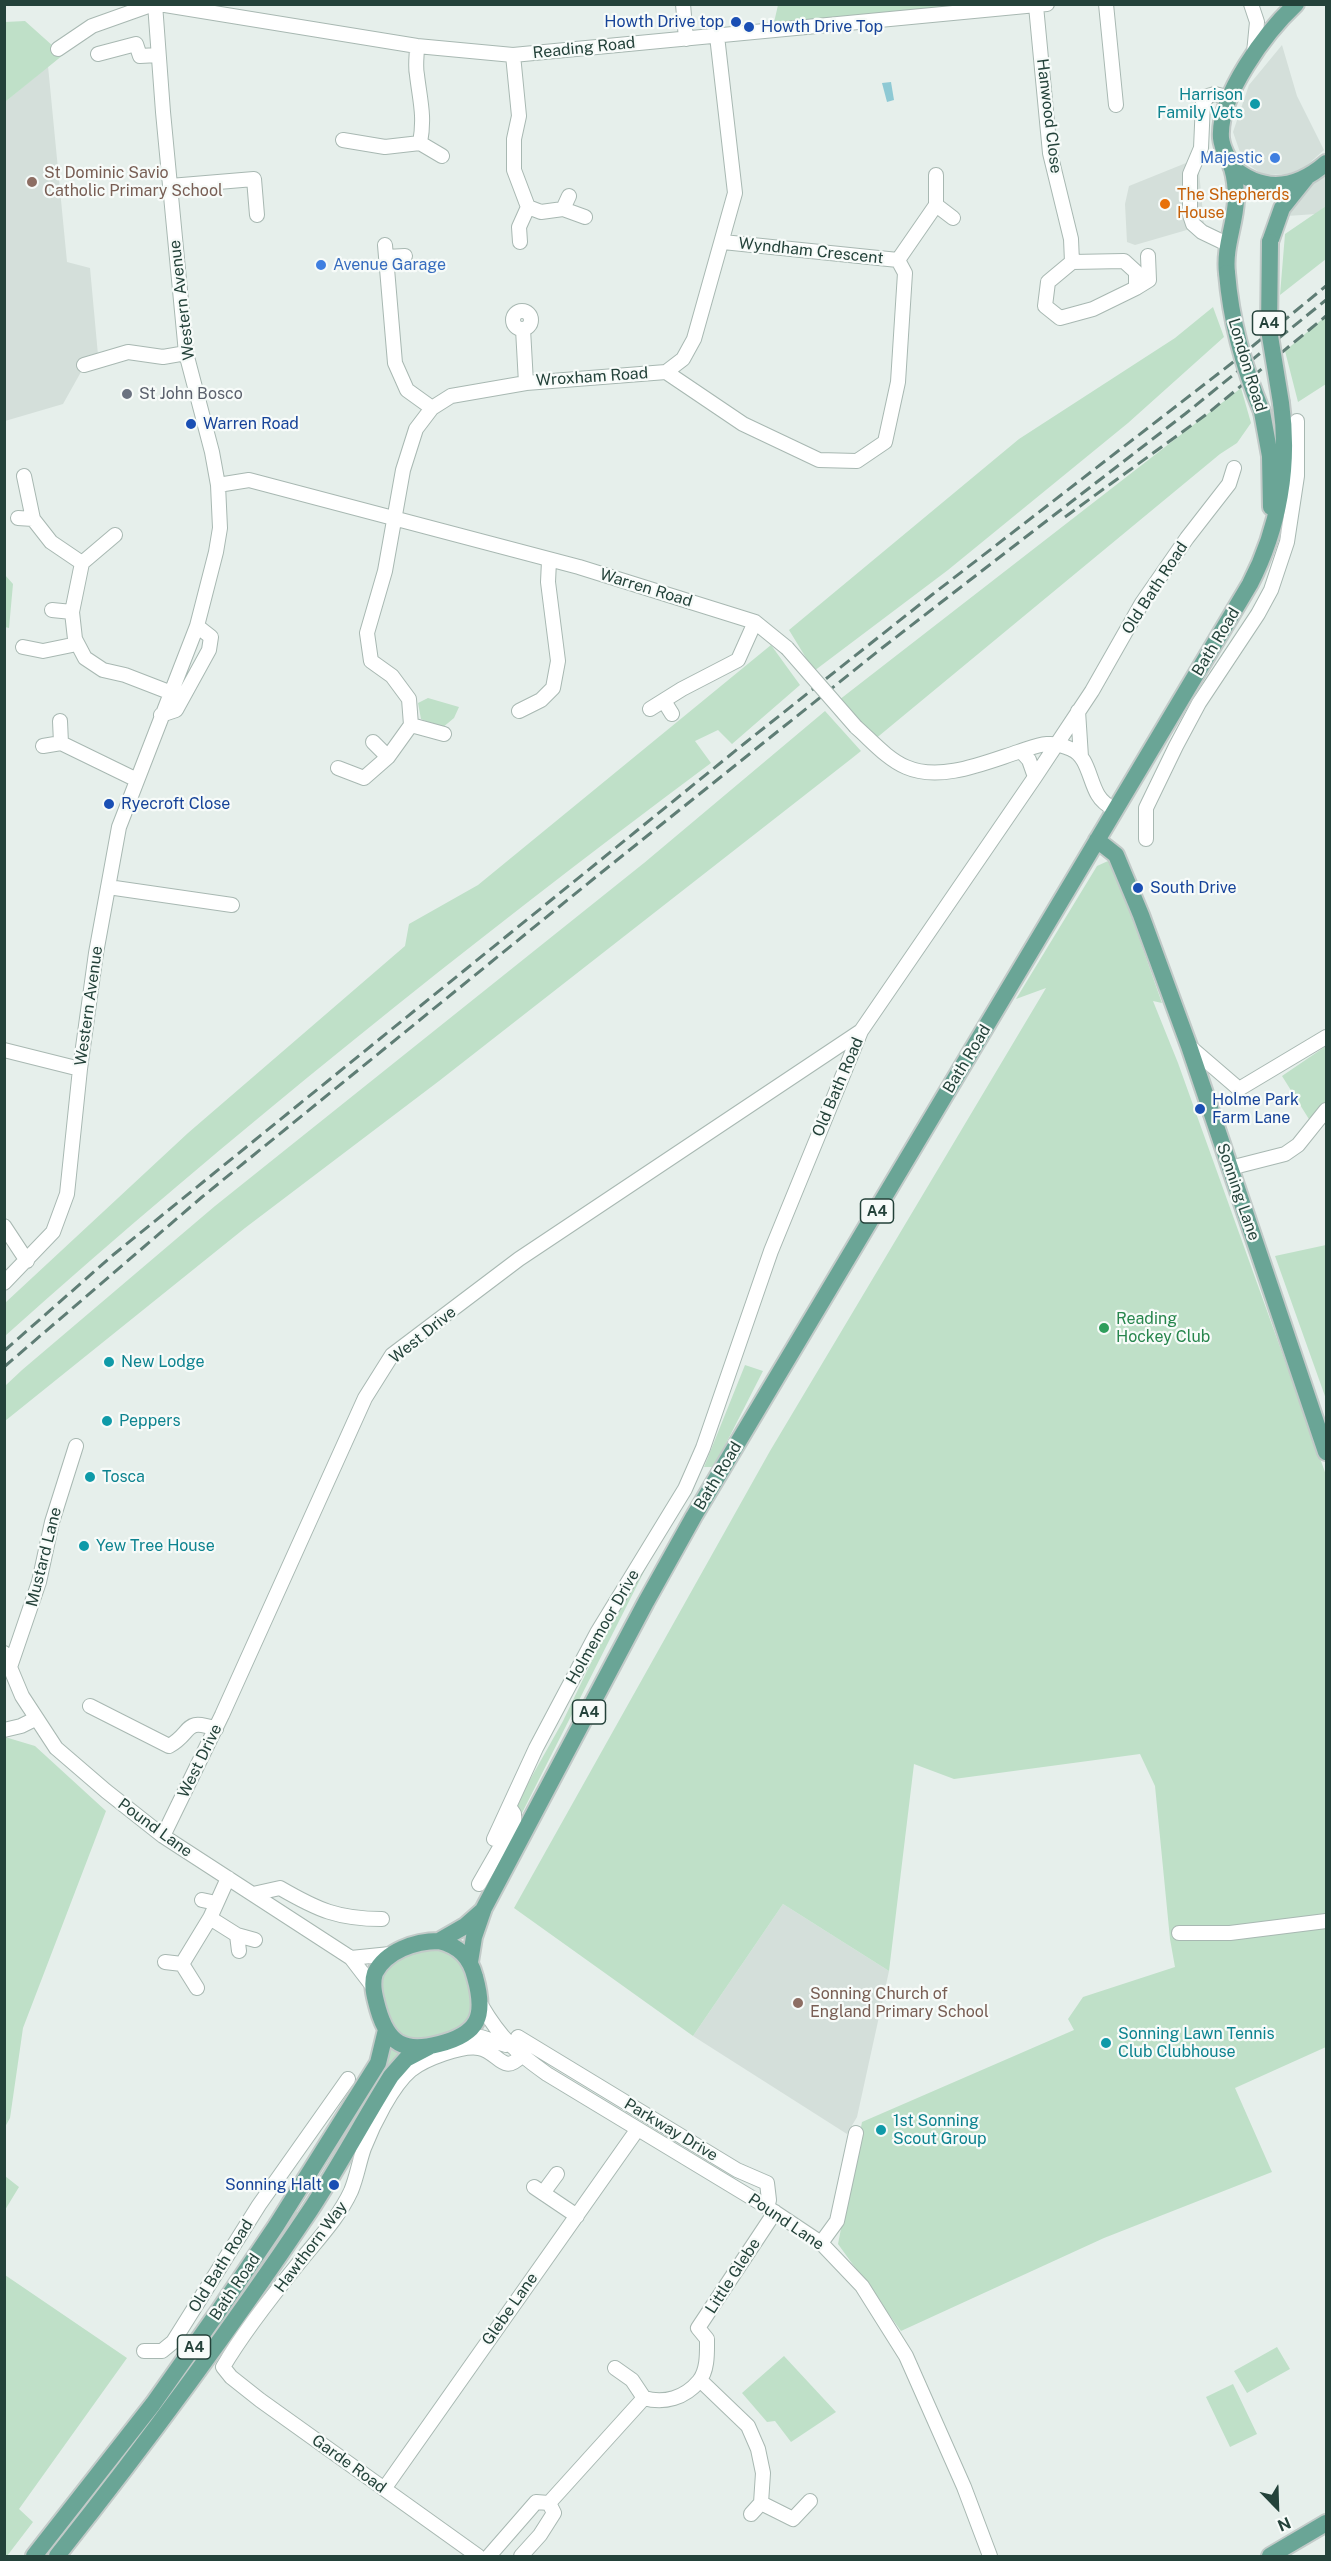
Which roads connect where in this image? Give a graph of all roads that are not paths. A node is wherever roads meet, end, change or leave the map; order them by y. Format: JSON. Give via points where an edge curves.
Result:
{"nodes":[{"id":1,"x":156,"y":4,"type":"edge"},
{"id":2,"x":683,"y":4,"type":"edge"},
{"id":3,"x":1106,"y":4,"type":"edge"},
{"id":4,"x":1251,"y":4,"type":"edge"},
{"id":5,"x":1296,"y":4,"type":"edge"},
{"id":6,"x":1042,"y":5,"type":"edge"},
{"id":7,"x":717,"y":36,"type":"junction"},
{"id":8,"x":686,"y":39,"type":"junction"},
{"id":9,"x":417,"y":46,"type":"junction"},
{"id":10,"x":58,"y":49,"type":"dead end"},
{"id":11,"x":1254,"y":53,"type":"junction"},
{"id":12,"x":98,"y":54,"type":"dead end"},
{"id":13,"x":158,"y":55,"type":"junction"},
{"id":14,"x":513,"y":55,"type":"junction"},
{"id":15,"x":1230,"y":98,"type":"junction"},
{"id":16,"x":1116,"y":105,"type":"dead end"},
{"id":17,"x":343,"y":140,"type":"dead end"},
{"id":18,"x":420,"y":142,"type":"junction"},
{"id":19,"x":442,"y":156,"type":"dead end"},
{"id":20,"x":1326,"y":163,"type":"edge"},
{"id":21,"x":1232,"y":166,"type":"junction"},
{"id":22,"x":936,"y":175,"type":"dead end"},
{"id":23,"x":1306,"y":178,"type":"junction"},
{"id":24,"x":170,"y":186,"type":"junction"},
{"id":25,"x":936,"y":205,"type":"junction"},
{"id":26,"x":528,"y":207,"type":"junction"},
{"id":27,"x":257,"y":215,"type":"dead end"},
{"id":28,"x":585,"y":218,"type":"dead end"},
{"id":29,"x":953,"y":218,"type":"dead end"},
{"id":30,"x":520,"y":242,"type":"dead end"},
{"id":31,"x":723,"y":242,"type":"junction"},
{"id":32,"x":1227,"y":244,"type":"junction"},
{"id":33,"x":405,"y":256,"type":"dead end"},
{"id":34,"x":1148,"y":256,"type":"dead end"},
{"id":35,"x":898,"y":260,"type":"junction"},
{"id":36,"x":1072,"y":262,"type":"junction"},
{"id":37,"x":1136,"y":288,"type":"junction"},
{"id":38,"x":523,"y":329,"type":"dead end"},
{"id":39,"x":186,"y":353,"type":"junction"},
{"id":40,"x":84,"y":365,"type":"dead end"},
{"id":41,"x":666,"y":372,"type":"junction"},
{"id":42,"x":526,"y":382,"type":"junction"},
{"id":43,"x":432,"y":408,"type":"junction"},
{"id":44,"x":1297,"y":421,"type":"dead end"},
{"id":45,"x":1234,"y":468,"type":"dead end"},
{"id":46,"x":24,"y":476,"type":"dead end"},
{"id":47,"x":218,"y":485,"type":"junction"},
{"id":48,"x":18,"y":518,"type":"dead end"},
{"id":49,"x":33,"y":519,"type":"junction"},
{"id":50,"x":393,"y":519,"type":"junction"},
{"id":51,"x":115,"y":535,"type":"dead end"},
{"id":52,"x":1269,"y":535,"type":"junction"},
{"id":53,"x":549,"y":561,"type":"junction"},
{"id":54,"x":82,"y":563,"type":"junction"},
{"id":55,"x":1238,"y":605,"type":"junction"},
{"id":56,"x":52,"y":610,"type":"dead end"},
{"id":57,"x":72,"y":612,"type":"junction"},
{"id":58,"x":1258,"y":615,"type":"junction"},
{"id":59,"x":755,"y":622,"type":"junction"},
{"id":60,"x":197,"y":626,"type":"junction"},
{"id":61,"x":77,"y":644,"type":"junction"},
{"id":62,"x":23,"y":647,"type":"dead end"},
{"id":63,"x":170,"y":692,"type":"junction"},
{"id":64,"x":664,"y":701,"type":"junction"},
{"id":65,"x":650,"y":709,"type":"dead end"},
{"id":66,"x":519,"y":711,"type":"dead end"},
{"id":67,"x":1078,"y":711,"type":"junction"},
{"id":68,"x":672,"y":714,"type":"dead end"},
{"id":69,"x":161,"y":715,"type":"junction"},
{"id":70,"x":60,"y":722,"type":"dead end"},
{"id":71,"x":411,"y":725,"type":"junction"},
{"id":72,"x":444,"y":735,"type":"dead end"},
{"id":73,"x":373,"y":742,"type":"dead end"},
{"id":74,"x":61,"y":743,"type":"junction"},
{"id":75,"x":43,"y":746,"type":"dead end"},
{"id":76,"x":1055,"y":746,"type":"junction"},
{"id":77,"x":1021,"y":751,"type":"junction"},
{"id":78,"x":388,"y":757,"type":"junction"},
{"id":79,"x":1082,"y":757,"type":"junction"},
{"id":80,"x":338,"y":768,"type":"dead end"},
{"id":81,"x":1035,"y":777,"type":"junction"},
{"id":82,"x":136,"y":780,"type":"junction"},
{"id":83,"x":1115,"y":810,"type":"junction"},
{"id":84,"x":1146,"y":839,"type":"dead end"},
{"id":85,"x":1097,"y":840,"type":"junction"},
{"id":86,"x":108,"y":887,"type":"junction"},
{"id":87,"x":232,"y":905,"type":"dead end"},
{"id":88,"x":861,"y":1031,"type":"junction"},
{"id":89,"x":1326,"y":1037,"type":"edge"},
{"id":90,"x":1189,"y":1046,"type":"junction"},
{"id":91,"x":4,"y":1050,"type":"edge"},
{"id":92,"x":80,"y":1070,"type":"junction"},
{"id":93,"x":1326,"y":1110,"type":"edge"},
{"id":94,"x":1230,"y":1168,"type":"junction"},
{"id":95,"x":4,"y":1226,"type":"edge"},
{"id":96,"x":27,"y":1261,"type":"junction"},
{"id":97,"x":4,"y":1283,"type":"edge"},
{"id":98,"x":76,"y":1446,"type":"dead end"},
{"id":99,"x":1326,"y":1452,"type":"edge"},
{"id":100,"x":675,"y":1503,"type":"junction"},
{"id":101,"x":694,"y":1516,"type":"junction"},
{"id":102,"x":4,"y":1653,"type":"edge"},
{"id":103,"x":10,"y":1667,"type":"junction"},
{"id":104,"x":90,"y":1706,"type":"dead end"},
{"id":105,"x":35,"y":1719,"type":"junction"},
{"id":106,"x":216,"y":1729,"type":"junction"},
{"id":107,"x":4,"y":1730,"type":"edge"},
{"id":108,"x":510,"y":1808,"type":"junction"},
{"id":109,"x":163,"y":1836,"type":"junction"},
{"id":110,"x":494,"y":1839,"type":"dead end"},
{"id":111,"x":228,"y":1878,"type":"junction"},
{"id":112,"x":479,"y":1884,"type":"dead end"},
{"id":113,"x":253,"y":1894,"type":"junction"},
{"id":114,"x":202,"y":1900,"type":"dead end"},
{"id":115,"x":216,"y":1903,"type":"junction"},
{"id":116,"x":484,"y":1908,"type":"junction"},
{"id":117,"x":210,"y":1918,"type":"junction"},
{"id":118,"x":382,"y":1919,"type":"dead end"},
{"id":119,"x":1326,"y":1921,"type":"edge"},
{"id":120,"x":1179,"y":1933,"type":"dead end"},
{"id":121,"x":237,"y":1935,"type":"junction"},
{"id":122,"x":255,"y":1940,"type":"dead end"},
{"id":123,"x":439,"y":1941,"type":"junction"},
{"id":124,"x":239,"y":1951,"type":"dead end"},
{"id":125,"x":390,"y":1954,"type":"junction"},
{"id":126,"x":351,"y":1958,"type":"junction"},
{"id":127,"x":165,"y":1962,"type":"dead end"},
{"id":128,"x":470,"y":1962,"type":"junction"},
{"id":129,"x":182,"y":1964,"type":"junction"},
{"id":130,"x":196,"y":1988,"type":"dead end"},
{"id":131,"x":374,"y":1988,"type":"junction"},
{"id":132,"x":481,"y":2006,"type":"junction"},
{"id":133,"x":386,"y":2030,"type":"junction"},
{"id":134,"x":461,"y":2038,"type":"junction"},
{"id":135,"x":513,"y":2041,"type":"junction"},
{"id":136,"x":429,"y":2047,"type":"junction"},
{"id":137,"x":521,"y":2056,"type":"junction"},
{"id":138,"x":557,"y":2060,"type":"junction"},
{"id":139,"x":547,"y":2074,"type":"junction"},
{"id":140,"x":348,"y":2079,"type":"dead end"},
{"id":141,"x":637,"y":2130,"type":"junction"},
{"id":142,"x":856,"y":2133,"type":"dead end"},
{"id":143,"x":557,"y":2174,"type":"dead end"},
{"id":144,"x":272,"y":2191,"type":"junction"},
{"id":145,"x":292,"y":2201,"type":"junction"},
{"id":146,"x":310,"y":2210,"type":"junction"},
{"id":147,"x":771,"y":2210,"type":"junction"},
{"id":148,"x":576,"y":2216,"type":"junction"},
{"id":149,"x":821,"y":2243,"type":"junction"},
{"id":150,"x":144,"y":2351,"type":"dead end"},
{"id":151,"x":223,"y":2367,"type":"joint"},
{"id":152,"x":615,"y":2368,"type":"dead end"},
{"id":153,"x":700,"y":2380,"type":"junction"},
{"id":154,"x":644,"y":2398,"type":"junction"},
{"id":155,"x":384,"y":2489,"type":"junction"},
{"id":156,"x":810,"y":2501,"type":"dead end"},
{"id":157,"x":549,"y":2503,"type":"junction"},
{"id":158,"x":760,"y":2503,"type":"junction"},
{"id":159,"x":751,"y":2514,"type":"dead end"},
{"id":160,"x":1326,"y":2523,"type":"edge"},
{"id":161,"x":34,"y":2556,"type":"edge"},
{"id":162,"x":57,"y":2556,"type":"edge"},
{"id":163,"x":478,"y":2556,"type":"edge"},
{"id":164,"x":489,"y":2556,"type":"edge"},
{"id":165,"x":521,"y":2556,"type":"edge"},
{"id":166,"x":990,"y":2556,"type":"edge"},
{"id":167,"x":1270,"y":2556,"type":"edge"}],
"edges":[{"from":1,"to":9,"type":"street","name":"Reading Road"},
{"from":1,"to":10,"type":"street","via":[[92,27]]},
{"from":1,"to":13,"type":"street","name":"Western Avenue"},
{"from":2,"to":8,"type":"street"},
{"from":3,"to":16,"type":"street"},
{"from":4,"to":11,"type":"street","via":[[1257,22]]},
{"from":5,"to":11,"type":"main road","name":"London Road","number":"A4"},
{"from":6,"to":7,"type":"street","name":"Reading Road"},
{"from":6,"to":36,"type":"street","name":"Hanwood Close","via":[[1050,153],[1071,239]]},
{"from":7,"to":8,"type":"street","name":"Reading Road"},
{"from":7,"to":31,"type":"street","name":"Wroxham Road","via":[[735,193]]},
{"from":8,"to":14,"type":"street","name":"Reading Road"},
{"from":9,"to":14,"type":"street","name":"Reading Road"},
{"from":9,"to":18,"type":"street","via":[[416,74],[424,124]]},
{"from":11,"to":15,"type":"main road","name":"London Road","number":"A4"},
{"from":12,"to":13,"type":"street","via":[[135,38],[140,56]]},
{"from":13,"to":24,"type":"street","name":"Western Avenue"},
{"from":14,"to":26,"type":"street","via":[[519,116],[514,170]]},
{"from":15,"to":21,"type":"main road","name":"London Road","number":"A4","via":[[1221,135]]},
{"from":15,"to":32,"type":"street","via":[[1215,94],[1203,103],[1201,148],[1190,174],[1193,225]]},
{"from":17,"to":18,"type":"street","via":[[385,147]]},
{"from":18,"to":19,"type":"street"},
{"from":20,"to":23,"type":"main road","number":"A4"},
{"from":21,"to":23,"type":"main road","number":"A4","via":[[1261,184]]},
{"from":21,"to":32,"type":"main road","name":"London Road","number":"A4","via":[[1236,199]]},
{"from":22,"to":25,"type":"street"},
{"from":23,"to":52,"type":"main road","name":"Bath Road","number":"A4","bridge":true,"via":[[1282,208],[1270,242],[1269,330],[1285,439],[1283,483]]},
{"from":24,"to":27,"type":"street","via":[[254,172]]},
{"from":24,"to":39,"type":"street","name":"Western Avenue"},
{"from":25,"to":29,"type":"street"},
{"from":25,"to":35,"type":"street"},
{"from":26,"to":28,"type":"street","via":[[541,212],[566,202]]},
{"from":26,"to":30,"type":"street","via":[[519,226]]},
{"from":31,"to":35,"type":"street","name":"Wyndham Crescent"},
{"from":31,"to":41,"type":"street","name":"Wroxham Road","via":[[694,339],[682,359]]},
{"from":32,"to":52,"type":"main road","name":"London Road","number":"A4","bridge":true,"via":[[1230,311],[1262,412],[1270,456]]},
{"from":33,"to":43,"type":"street","via":[[386,251],[395,363],[407,390]]},
{"from":34,"to":37,"type":"street","via":[[1149,280]]},
{"from":35,"to":41,"type":"street","name":"Wyndham Crescent","via":[[905,273],[898,382],[885,442],[857,461],[819,460],[744,424]]},
{"from":36,"to":37,"type":"street","via":[[1124,261],[1136,272]]},
{"from":36,"to":37,"type":"street","via":[[1048,282],[1045,306],[1060,318],[1093,309]]},
{"from":38,"to":42,"type":"street"},
{"from":39,"to":40,"type":"street","via":[[163,357],[128,352]]},
{"from":39,"to":47,"type":"street","name":"Western Avenue"},
{"from":41,"to":42,"type":"street","name":"Wroxham Road"},
{"from":42,"to":43,"type":"street","name":"Wroxham Road","via":[[451,396]]},
{"from":43,"to":50,"type":"street","name":"Wroxham Road","via":[[416,429]]},
{"from":44,"to":58,"type":"street","via":[[1297,477],[1287,542],[1271,591]]},
{"from":45,"to":67,"type":"street","name":"Old Bath Road","via":[[1229,484],[1142,603]]},
{"from":46,"to":49,"type":"street"},
{"from":47,"to":50,"type":"street","name":"Warren Road","via":[[249,480]]},
{"from":47,"to":60,"type":"street","name":"Western Avenue","via":[[220,528]]},
{"from":48,"to":49,"type":"street"},
{"from":49,"to":54,"type":"street","via":[[51,542]]},
{"from":50,"to":53,"type":"street","name":"Warren Road"},
{"from":50,"to":71,"type":"street","name":"Wroxham Road","via":[[385,571],[367,633],[371,661],[392,676],[409,699]]},
{"from":51,"to":54,"type":"street"},
{"from":52,"to":55,"type":"main road","name":"Bath Road","number":"A4"},
{"from":53,"to":59,"type":"street","name":"Warren Road"},
{"from":53,"to":66,"type":"street","via":[[558,661],[553,688],[541,700]]},
{"from":54,"to":57,"type":"street"},
{"from":55,"to":58,"type":"street"},
{"from":55,"to":83,"type":"main road","name":"Bath Road","number":"A4"},
{"from":56,"to":57,"type":"street"},
{"from":57,"to":61,"type":"street"},
{"from":58,"to":84,"type":"street","via":[[1199,703],[1176,746],[1146,808]]},
{"from":59,"to":64,"type":"street","via":[[738,660]]},
{"from":59,"to":77,"type":"street","name":"Warren Road","bridge":true,"via":[[788,648],[856,727],[904,766],[935,773]]},
{"from":60,"to":63,"type":"street","name":"Western Avenue"},
{"from":60,"to":69,"type":"street","via":[[211,637],[209,650],[176,710]]},
{"from":61,"to":62,"type":"street","via":[[43,651]]},
{"from":61,"to":63,"type":"street","via":[[85,658],[103,670]]},
{"from":63,"to":69,"type":"street","name":"Western Avenue"},
{"from":64,"to":65,"type":"street"},
{"from":64,"to":68,"type":"street"},
{"from":67,"to":76,"type":"street","name":"Old Bath Road"},
{"from":67,"to":79,"type":"street"},
{"from":69,"to":82,"type":"street","name":"Western Avenue"},
{"from":70,"to":74,"type":"street"},
{"from":71,"to":72,"type":"street"},
{"from":71,"to":78,"type":"street"},
{"from":73,"to":78,"type":"street"},
{"from":74,"to":75,"type":"street"},
{"from":74,"to":82,"type":"street"},
{"from":76,"to":77,"type":"street","name":"Warren Road","via":[[1031,745]]},
{"from":76,"to":79,"type":"street","name":"Warren Road","via":[[1074,750]]},
{"from":76,"to":81,"type":"street","name":"Old Bath Road"},
{"from":77,"to":81,"type":"street"},
{"from":78,"to":80,"type":"street","via":[[364,778]]},
{"from":79,"to":83,"type":"street","via":[[1098,795]]},
{"from":81,"to":88,"type":"street","name":"Old Bath Road"},
{"from":82,"to":86,"type":"street","name":"Western Avenue","via":[[119,827]]},
{"from":83,"to":85,"type":"main road","name":"Bath Road","number":"A4"},
{"from":85,"to":90,"type":"main road","name":"Sonning Lane","via":[[1116,855]]},
{"from":85,"to":101,"type":"main road","name":"Bath Road","number":"A4"},
{"from":86,"to":87,"type":"street"},
{"from":86,"to":92,"type":"street","name":"Western Avenue"},
{"from":88,"to":100,"type":"street","name":"Old Bath Road","via":[[779,1231],[703,1448]]},
{"from":88,"to":106,"type":"street","name":"West Drive","via":[[519,1259],[392,1355],[364,1398],[340,1449]]},
{"from":89,"to":90,"type":"street","via":[[1239,1089]]},
{"from":90,"to":94,"type":"main road","name":"Sonning Lane"},
{"from":91,"to":92,"type":"street"},
{"from":92,"to":96,"type":"street","name":"Western Avenue","via":[[67,1194],[53,1232]]},
{"from":93,"to":94,"type":"street","via":[[1298,1145],[1285,1154]]},
{"from":94,"to":99,"type":"main road","name":"Sonning Lane"},
{"from":95,"to":96,"type":"street"},
{"from":96,"to":97,"type":"street","name":"Western Avenue"},
{"from":98,"to":103,"type":"street","name":"Mustard Lane","via":[[52,1522],[36,1593]]},
{"from":100,"to":101,"type":"street"},
{"from":100,"to":108,"type":"street","name":"Holmemoor Drive","via":[[597,1633],[536,1748]]},
{"from":101,"to":116,"type":"main road","name":"Bath Road","number":"A4"},
{"from":102,"to":103,"type":"street","name":"Pound Lane"},
{"from":103,"to":105,"type":"street","name":"Pound Lane"},
{"from":104,"to":106,"type":"street","via":[[169,1746],[181,1740],[189,1726],[199,1723]]},
{"from":105,"to":107,"type":"street"},
{"from":105,"to":109,"type":"street","name":"Pound Lane","via":[[56,1748]]},
{"from":106,"to":109,"type":"street","name":"West Drive"},
{"from":108,"to":110,"type":"street","name":"Holmemoor Drive"},
{"from":108,"to":112,"type":"street","name":"Holmemoor Drive","via":[[514,1823]]},
{"from":109,"to":111,"type":"street","name":"Pound Lane"},
{"from":111,"to":113,"type":"street","name":"Pound Lane"},
{"from":111,"to":115,"type":"street"},
{"from":113,"to":118,"type":"street","via":[[280,1888],[316,1908],[352,1919]]},
{"from":113,"to":126,"type":"street","name":"Pound Lane"},
{"from":114,"to":115,"type":"street"},
{"from":115,"to":117,"type":"street"},
{"from":116,"to":123,"type":"main road","name":"Bath Road","number":"A4","via":[[465,1926]]},
{"from":116,"to":128,"type":"main road","name":"Bath Road","number":"A4"},
{"from":117,"to":121,"type":"street"},
{"from":117,"to":129,"type":"street"},
{"from":119,"to":120,"type":"street","via":[[1230,1933]]},
{"from":121,"to":122,"type":"street"},
{"from":121,"to":124,"type":"street"},
{"from":123,"to":125,"type":"main road"},
{"from":123,"to":128,"type":"main road","via":[[454,1947]]},
{"from":125,"to":126,"type":"street"},
{"from":125,"to":131,"type":"main road","via":[[375,1973]]},
{"from":126,"to":131,"type":"street","name":"Pound Lane"},
{"from":127,"to":129,"type":"street"},
{"from":128,"to":132,"type":"main road"},
{"from":129,"to":130,"type":"street"},
{"from":131,"to":133,"type":"main road"},
{"from":132,"to":134,"type":"main road","via":[[476,2023]]},
{"from":132,"to":135,"type":"street","name":"Pound Lane"},
{"from":133,"to":136,"type":"main road","via":[[402,2045]]},
{"from":133,"to":145,"type":"main road","name":"Bath Road","number":"A4","via":[[378,2063]]},
{"from":134,"to":135,"type":"street","name":"Pound Lane"},
{"from":134,"to":136,"type":"main road"},
{"from":135,"to":137,"type":"street","name":"Pound Lane"},
{"from":135,"to":138,"type":"street","name":"Parkway Drive"},
{"from":136,"to":146,"type":"main road","name":"Bath Road","number":"A4","via":[[406,2059],[391,2076]]},
{"from":137,"to":139,"type":"street","name":"Pound Lane"},
{"from":137,"to":151,"type":"street","name":"Hawthorn Way","via":[[513,2064],[506,2064],[482,2049],[467,2049],[428,2060],[408,2073],[365,2146],[340,2212]]},
{"from":138,"to":139,"type":"street"},
{"from":138,"to":147,"type":"street","name":"Parkway Drive","via":[[737,2170],[767,2183]]},
{"from":139,"to":141,"type":"street","name":"Pound Lane"},
{"from":140,"to":144,"type":"street","name":"Old Bath Road"},
{"from":141,"to":147,"type":"street","name":"Pound Lane"},
{"from":141,"to":148,"type":"street","name":"Glebe Lane"},
{"from":142,"to":149,"type":"street","via":[[837,2221]]},
{"from":143,"to":148,"type":"street","via":[[539,2190]]},
{"from":144,"to":145,"type":"street"},
{"from":144,"to":150,"type":"street","name":"Old Bath Road","via":[[259,2205],[173,2342],[162,2351]]},
{"from":145,"to":146,"type":"main road"},
{"from":145,"to":161,"type":"main road","name":"Bath Road","number":"A4","via":[[153,2404]]},
{"from":146,"to":162,"type":"main road","name":"Bath Road","number":"A4","via":[[162,2419]]},
{"from":147,"to":149,"type":"street","name":"Pound Lane"},
{"from":147,"to":153,"type":"street","name":"Little Glebe","via":[[698,2328],[707,2339],[707,2359]]},
{"from":148,"to":155,"type":"street","name":"Glebe Lane"},
{"from":149,"to":166,"type":"street","name":"Pound Lane","via":[[862,2286],[906,2356]]},
{"from":151,"to":155,"type":"street","name":"Garde Road","via":[[260,2400]]},
{"from":152,"to":154,"type":"street","via":[[632,2380]]},
{"from":153,"to":154,"type":"street","via":[[675,2399],[655,2402]]},
{"from":153,"to":158,"type":"street","via":[[748,2426],[763,2473]]},
{"from":154,"to":157,"type":"street"},
{"from":155,"to":163,"type":"street","name":"Garde Road"},
{"from":156,"to":158,"type":"street","via":[[788,2524]]},
{"from":157,"to":164,"type":"street","via":[[536,2502]]},
{"from":157,"to":165,"type":"street","via":[[554,2513]]},
{"from":158,"to":159,"type":"street"},
{"from":160,"to":167,"type":"main road"}]}
